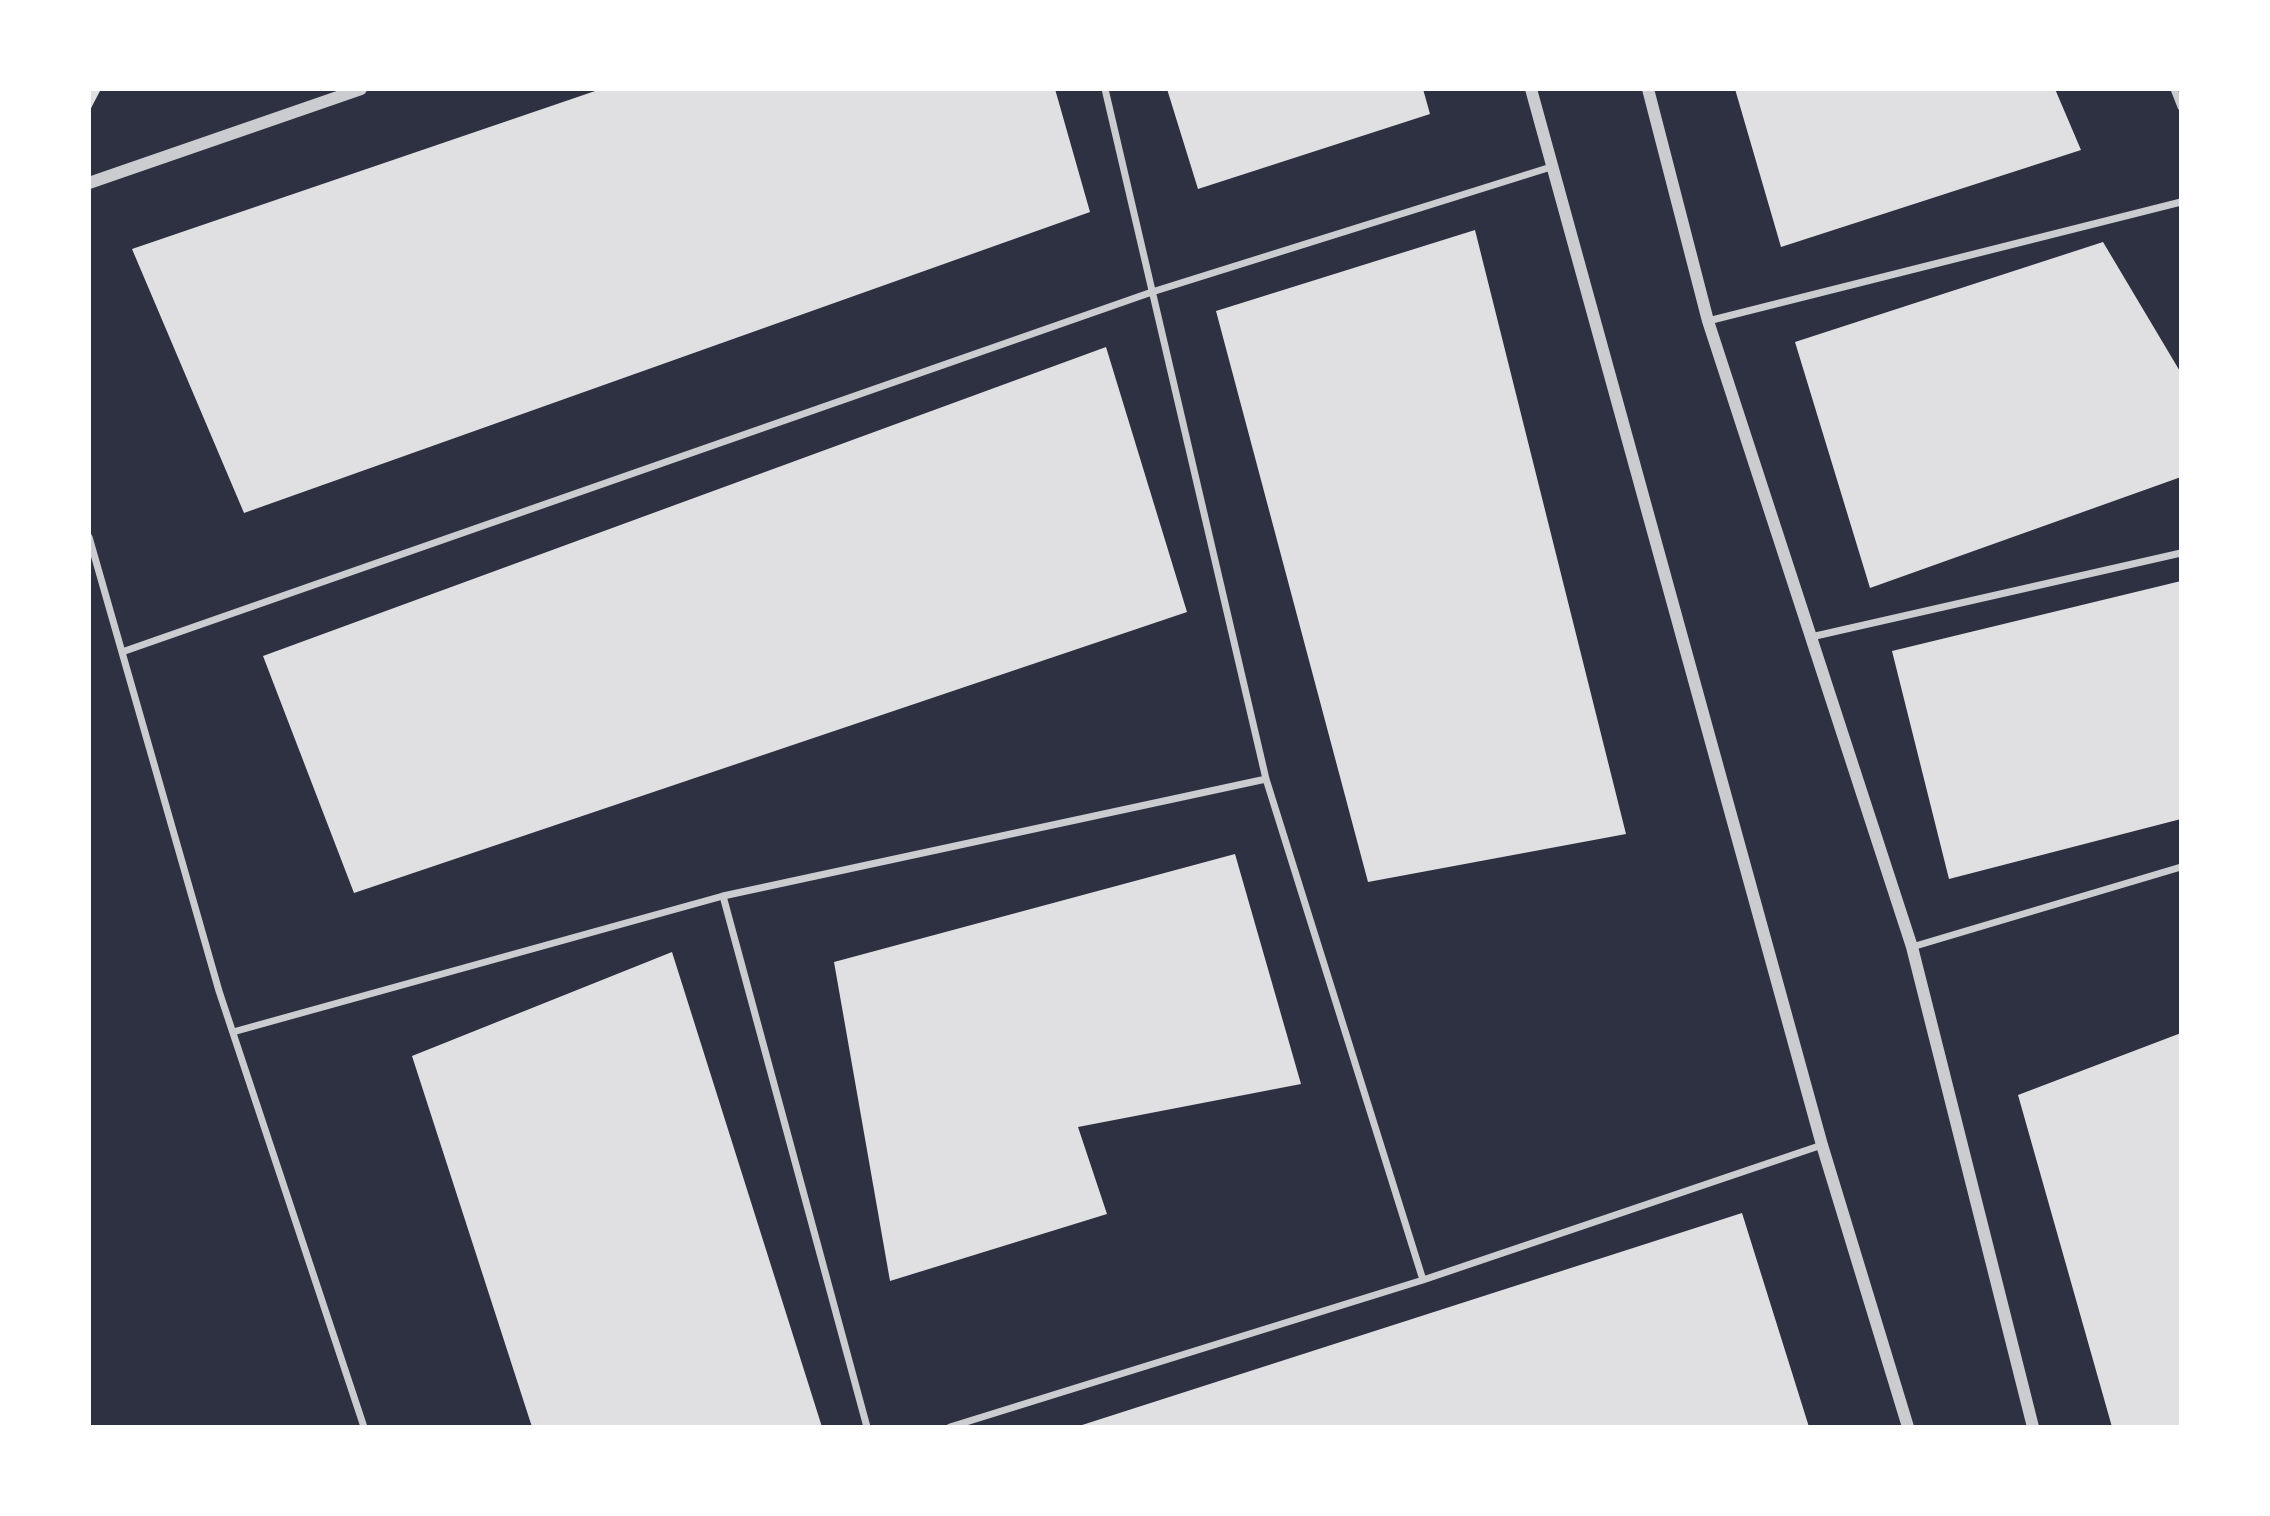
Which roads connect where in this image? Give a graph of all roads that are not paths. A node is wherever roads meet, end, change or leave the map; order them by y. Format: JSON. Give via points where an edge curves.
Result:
{"nodes":[{"id":1,"x":361,"y":89,"type":"edge"},
{"id":2,"x":1105,"y":89,"type":"edge"},
{"id":3,"x":1531,"y":89,"type":"edge"},
{"id":4,"x":1648,"y":89,"type":"edge"},
{"id":5,"x":2174,"y":89,"type":"edge"},
{"id":6,"x":327,"y":95,"type":"edge"},
{"id":7,"x":2181,"y":107,"type":"edge"},
{"id":8,"x":1551,"y":167,"type":"junction"},
{"id":9,"x":89,"y":183,"type":"edge"},
{"id":10,"x":2181,"y":202,"type":"edge"},
{"id":11,"x":1152,"y":292,"type":"junction"},
{"id":12,"x":1708,"y":321,"type":"junction"},
{"id":13,"x":89,"y":537,"type":"edge"},
{"id":14,"x":2181,"y":553,"type":"edge"},
{"id":15,"x":1810,"y":637,"type":"junction"},
{"id":16,"x":122,"y":652,"type":"junction"},
{"id":17,"x":1266,"y":779,"type":"junction"},
{"id":18,"x":2181,"y":867,"type":"edge"},
{"id":19,"x":723,"y":896,"type":"junction"},
{"id":20,"x":1912,"y":947,"type":"junction"},
{"id":21,"x":233,"y":1032,"type":"junction"},
{"id":22,"x":1822,"y":1145,"type":"junction"},
{"id":23,"x":1423,"y":1280,"type":"junction"},
{"id":24,"x":364,"y":1427,"type":"edge"},
{"id":25,"x":867,"y":1427,"type":"edge"},
{"id":26,"x":950,"y":1427,"type":"edge"},
{"id":27,"x":1908,"y":1427,"type":"edge"},
{"id":28,"x":2033,"y":1427,"type":"edge"}],
"edges":[{"from":1,"to":6,"type":"street"},
{"from":2,"to":11,"type":"street"},
{"from":3,"to":8,"type":"street"},
{"from":4,"to":12,"type":"street"},
{"from":5,"to":7,"type":"street"},
{"from":6,"to":9,"type":"street"},
{"from":8,"to":11,"type":"street"},
{"from":8,"to":22,"type":"street"},
{"from":10,"to":12,"type":"street"},
{"from":11,"to":16,"type":"street"},
{"from":11,"to":17,"type":"street"},
{"from":12,"to":15,"type":"street"},
{"from":13,"to":16,"type":"street"},
{"from":14,"to":15,"type":"street"},
{"from":15,"to":20,"type":"street"},
{"from":16,"to":21,"type":"street"},
{"from":17,"to":19,"type":"street"},
{"from":17,"to":23,"type":"street"},
{"from":18,"to":20,"type":"street"},
{"from":19,"to":21,"type":"street"},
{"from":19,"to":25,"type":"street"},
{"from":20,"to":28,"type":"street"},
{"from":21,"to":24,"type":"street"},
{"from":22,"to":23,"type":"street"},
{"from":22,"to":27,"type":"street"},
{"from":23,"to":26,"type":"street"}]}
